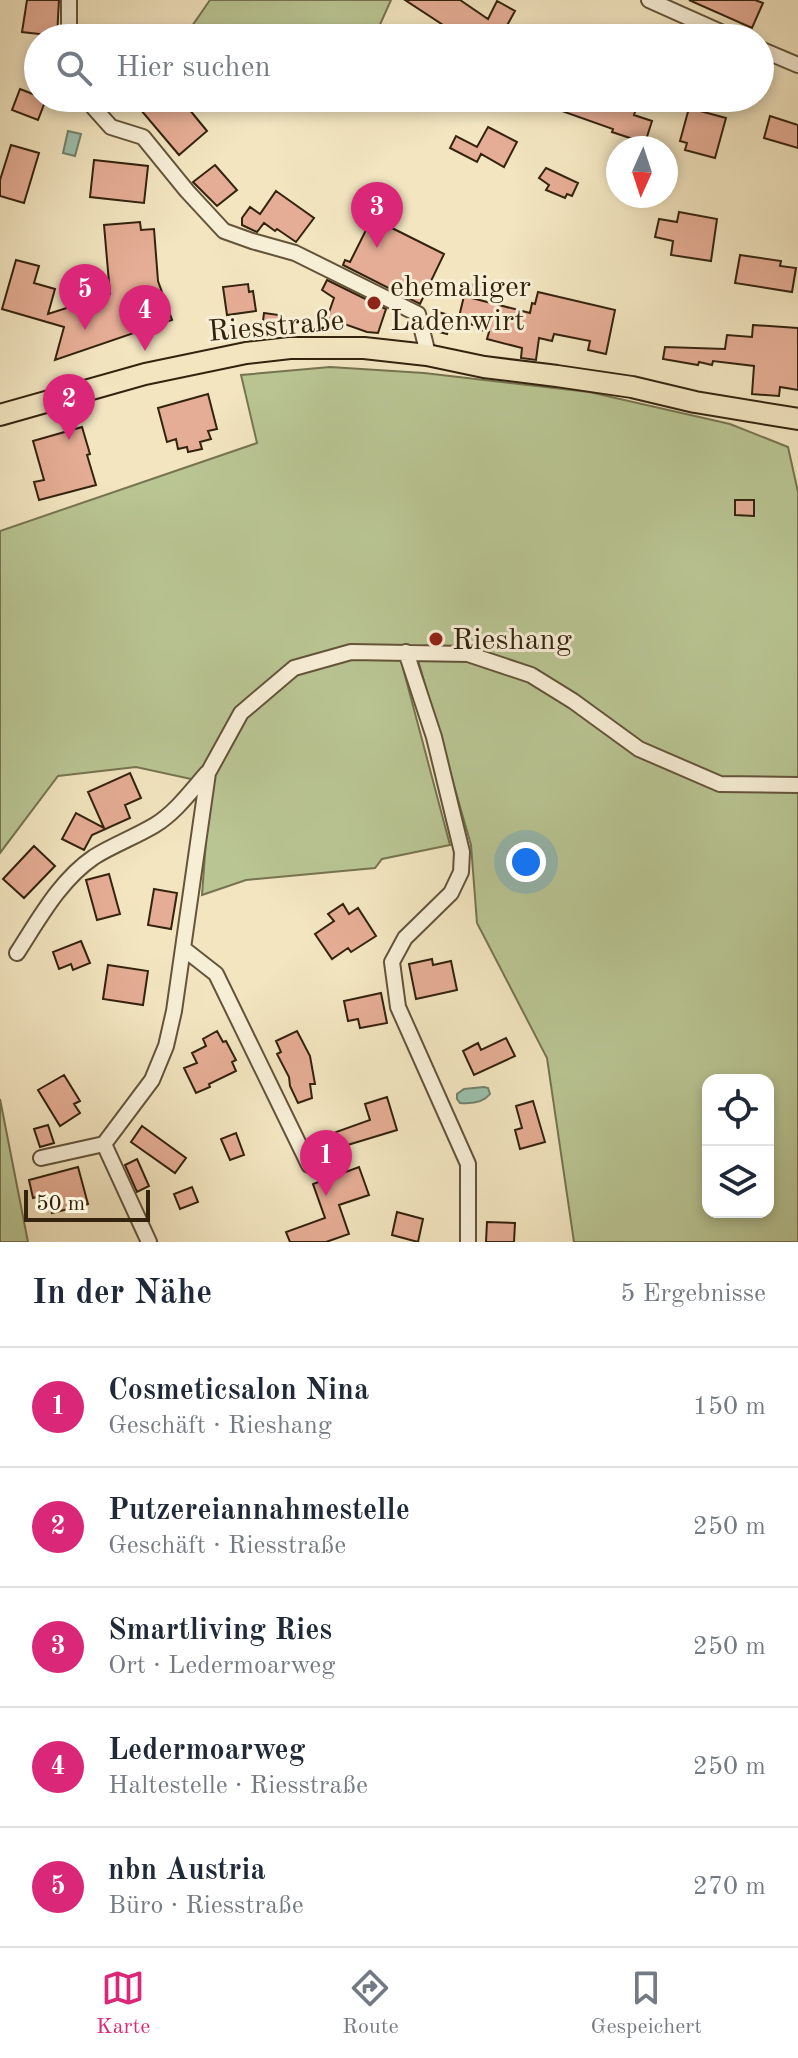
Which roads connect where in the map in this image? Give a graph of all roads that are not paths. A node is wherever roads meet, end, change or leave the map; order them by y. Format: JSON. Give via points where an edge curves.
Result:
{"nodes":[{"id":1,"x":69,"y":0,"type":"edge"},
{"id":2,"x":649,"y":0,"type":"edge"},
{"id":3,"x":69,"y":24,"type":"edge"},
{"id":4,"x":703,"y":24,"type":"edge"},
{"id":5,"x":774,"y":55,"type":"edge"},
{"id":6,"x":798,"y":65,"type":"edge"},
{"id":7,"x":98,"y":112,"type":"edge"},
{"id":8,"x":427,"y":355,"type":"junction"},
{"id":9,"x":0,"y":415,"type":"edge"},
{"id":10,"x":798,"y":419,"type":"edge"},
{"id":11,"x":406,"y":652,"type":"junction"},
{"id":12,"x":208,"y":773,"type":"junction"},
{"id":13,"x":798,"y":785,"type":"edge"},
{"id":14,"x":184,"y":949,"type":"junction"},
{"id":15,"x":17,"y":953,"type":"dead end"},
{"id":16,"x":104,"y":1144,"type":"junction"},
{"id":17,"x":41,"y":1158,"type":"dead end"},
{"id":18,"x":309,"y":1165,"type":"dead end"},
{"id":19,"x":149,"y":1242,"type":"edge"},
{"id":20,"x":468,"y":1242,"type":"edge"}],
"edges":[{"from":1,"to":3,"type":"street"},
{"from":2,"to":4,"type":"street"},
{"from":5,"to":6,"type":"street"},
{"from":7,"to":8,"type":"street","via":[[111,127],[143,137],[224,231],[295,253],[418,314]]},
{"from":8,"to":9,"type":"main road","name":"Riesstraße","via":[[364,348],[246,353],[145,374]]},
{"from":8,"to":10,"type":"main road","name":"Riesstraße"},
{"from":11,"to":12,"type":"street","via":[[351,652],[294,668],[241,713]]},
{"from":11,"to":13,"type":"street","via":[[468,654],[531,675],[639,749],[720,784]]},
{"from":11,"to":20,"type":"street","via":[[434,737],[462,852],[461,872],[451,893],[405,938],[392,962],[398,1007],[468,1164]]},
{"from":12,"to":14,"type":"street"},
{"from":12,"to":15,"type":"street","via":[[173,811],[93,858],[70,879]]},
{"from":14,"to":16,"type":"street","via":[[166,1046],[152,1080]]},
{"from":14,"to":18,"type":"street","via":[[216,974]]},
{"from":16,"to":17,"type":"street"},
{"from":16,"to":19,"type":"street"}]}
